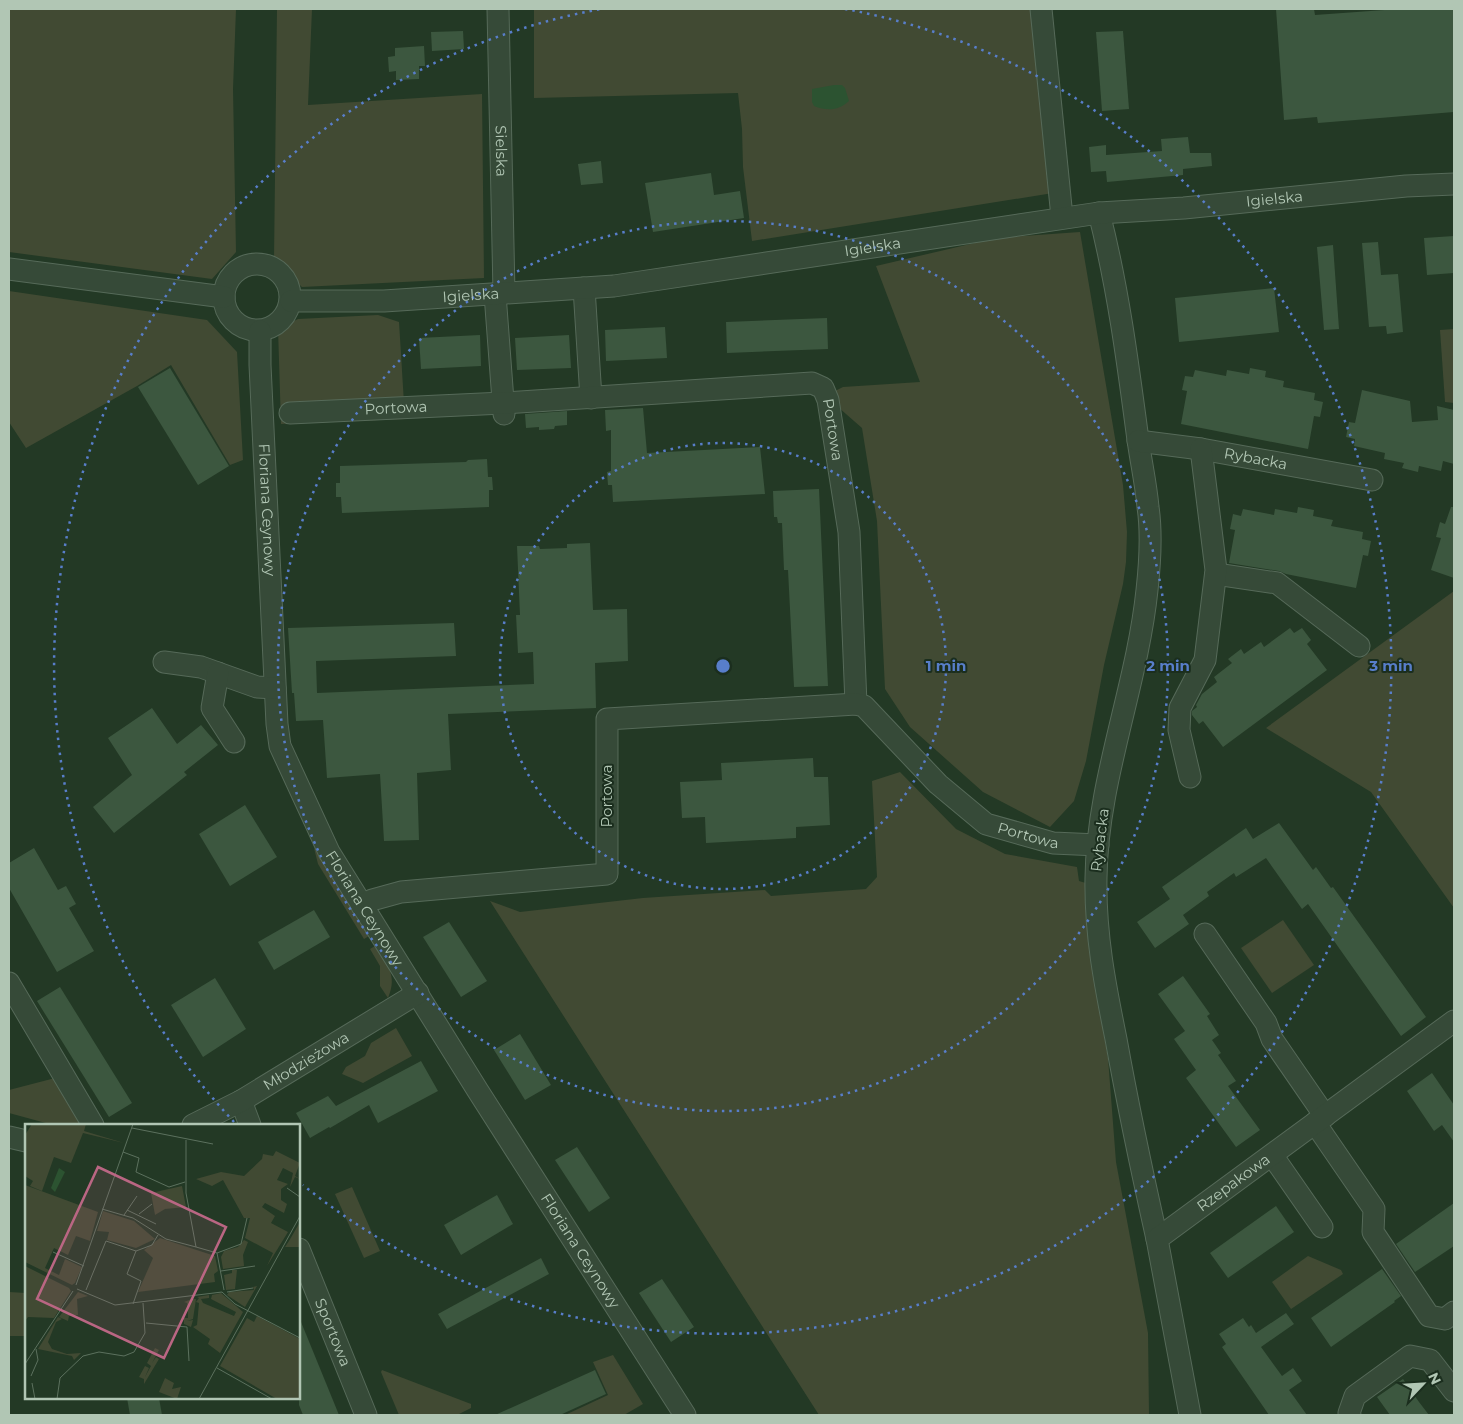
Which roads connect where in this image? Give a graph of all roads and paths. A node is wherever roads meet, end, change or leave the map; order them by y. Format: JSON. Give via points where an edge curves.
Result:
{"nodes":[{"id":1,"x":498,"y":9,"type":"edge"},
{"id":2,"x":1041,"y":9,"type":"edge"},
{"id":3,"x":1454,"y":184,"type":"edge"},
{"id":4,"x":1099,"y":213,"type":"junction"},
{"id":5,"x":1062,"y":217,"type":"junction"},
{"id":6,"x":9,"y":269,"type":"edge"},
{"id":7,"x":584,"y":288,"type":"junction"},
{"id":8,"x":500,"y":293,"type":"junction"},
{"id":9,"x":224,"y":297,"type":"junction"},
{"id":10,"x":291,"y":301,"type":"junction"},
{"id":11,"x":260,"y":331,"type":"junction"},
{"id":12,"x":592,"y":398,"type":"junction"},
{"id":13,"x":503,"y":409,"type":"junction"},
{"id":14,"x":290,"y":413,"type":"dead end"},
{"id":15,"x":1138,"y":441,"type":"junction"},
{"id":16,"x":1201,"y":449,"type":"junction"},
{"id":17,"x":1372,"y":480,"type":"dead end"},
{"id":18,"x":1216,"y":574,"type":"junction"},
{"id":19,"x":1359,"y":646,"type":"dead end"},
{"id":20,"x":164,"y":662,"type":"dead end"},
{"id":21,"x":218,"y":673,"type":"junction"},
{"id":22,"x":275,"y":688,"type":"junction"},
{"id":23,"x":856,"y":704,"type":"junction"},
{"id":24,"x":234,"y":742,"type":"dead end"},
{"id":25,"x":1190,"y":777,"type":"dead end"},
{"id":26,"x":1098,"y":844,"type":"junction"},
{"id":27,"x":362,"y":906,"type":"junction"},
{"id":28,"x":1205,"y":934,"type":"dead end"},
{"id":29,"x":9,"y":983,"type":"edge"},
{"id":30,"x":418,"y":993,"type":"junction"},
{"id":31,"x":1454,"y":1021,"type":"edge"},
{"id":32,"x":241,"y":1101,"type":"junction"},
{"id":33,"x":1320,"y":1119,"type":"junction"},
{"id":34,"x":92,"y":1124,"type":"edge"},
{"id":35,"x":195,"y":1124,"type":"edge"},
{"id":36,"x":250,"y":1124,"type":"edge"},
{"id":37,"x":9,"y":1137,"type":"edge"},
{"id":38,"x":25,"y":1141,"type":"edge"},
{"id":39,"x":1272,"y":1155,"type":"junction"},
{"id":40,"x":1322,"y":1227,"type":"dead end"},
{"id":41,"x":1157,"y":1239,"type":"junction"},
{"id":42,"x":300,"y":1251,"type":"edge"},
{"id":43,"x":1454,"y":1312,"type":"edge"},
{"id":44,"x":1454,"y":1391,"type":"edge"},
{"id":45,"x":366,"y":1415,"type":"edge"},
{"id":46,"x":684,"y":1415,"type":"edge"},
{"id":47,"x":1190,"y":1415,"type":"edge"},
{"id":48,"x":1350,"y":1415,"type":"edge"}],
"edges":[{"from":1,"to":8,"type":"street","name":"Sielska"},
{"from":2,"to":5,"type":"street"},
{"from":3,"to":4,"type":"street","name":"Igielska"},
{"from":4,"to":5,"type":"street","name":"Igielska"},
{"from":4,"to":15,"type":"street","name":"Rybacka","via":[[1131,381]]},
{"from":5,"to":7,"type":"street","name":"Igielska"},
{"from":6,"to":9,"type":"street"},
{"from":7,"to":8,"type":"street","name":"Igielska"},
{"from":7,"to":12,"type":"street"},
{"from":8,"to":10,"type":"street","name":"Igielska","via":[[384,301]]},
{"from":8,"to":13,"type":"street"},
{"from":9,"to":10,"type":"street","via":[[225,287],[237,271],[245,266],[261,264],[283,276]]},
{"from":9,"to":11,"type":"street","via":[[228,313],[239,326]]},
{"from":10,"to":11,"type":"street","via":[[284,318],[269,329]]},
{"from":11,"to":22,"type":"street","name":"Floriana Ceynowy"},
{"from":12,"to":13,"type":"street","name":"Portowa"},
{"from":12,"to":23,"type":"street","name":"Portowa","via":[[812,383],[823,388],[828,400],[849,532]]},
{"from":13,"to":14,"type":"street","name":"Portowa"},
{"from":15,"to":16,"type":"street","name":"Rybacka"},
{"from":15,"to":26,"type":"street","name":"Rybacka","via":[[1150,536],[1148,589],[1140,646],[1106,790]]},
{"from":16,"to":17,"type":"street","name":"Rybacka"},
{"from":16,"to":18,"type":"street"},
{"from":18,"to":19,"type":"street","via":[[1277,583]]},
{"from":18,"to":25,"type":"street","via":[[1205,660],[1180,708],[1179,730]]},
{"from":20,"to":21,"type":"street"},
{"from":21,"to":22,"type":"street","via":[[257,687]]},
{"from":21,"to":24,"type":"street","via":[[212,708]]},
{"from":22,"to":27,"type":"street","name":"Floriana Ceynowy","via":[[280,746],[330,852]]},
{"from":23,"to":26,"type":"street","name":"Portowa","via":[[864,706],[938,784],[986,824],[1053,843]]},
{"from":23,"to":27,"type":"street","name":"Portowa","via":[[607,719],[607,874],[401,892]]},
{"from":26,"to":41,"type":"street","name":"Rybacka","via":[[1097,932],[1128,1104]]},
{"from":27,"to":30,"type":"street","name":"Floriana Ceynowy"},
{"from":28,"to":33,"type":"street","via":[[1266,1023],[1272,1039]]},
{"from":29,"to":34,"type":"street"},
{"from":30,"to":32,"type":"street","name":"Młodzieżowa"},
{"from":30,"to":46,"type":"street","name":"Floriana Ceynowy"},
{"from":31,"to":33,"type":"street","name":"Rzepakowa"},
{"from":32,"to":35,"type":"street","name":"Młodzieżowa"},
{"from":32,"to":36,"type":"street"},
{"from":33,"to":39,"type":"street","name":"Rzepakowa"},
{"from":33,"to":43,"type":"street","via":[[1374,1209],[1373,1232],[1429,1316],[1445,1319]]},
{"from":37,"to":38,"type":"street"},
{"from":39,"to":40,"type":"street"},
{"from":39,"to":41,"type":"street","name":"Rzepakowa"},
{"from":41,"to":47,"type":"street"},
{"from":42,"to":45,"type":"street","name":"Sportowa"},
{"from":44,"to":48,"type":"street","via":[[1430,1360],[1410,1356],[1354,1396]]}]}
